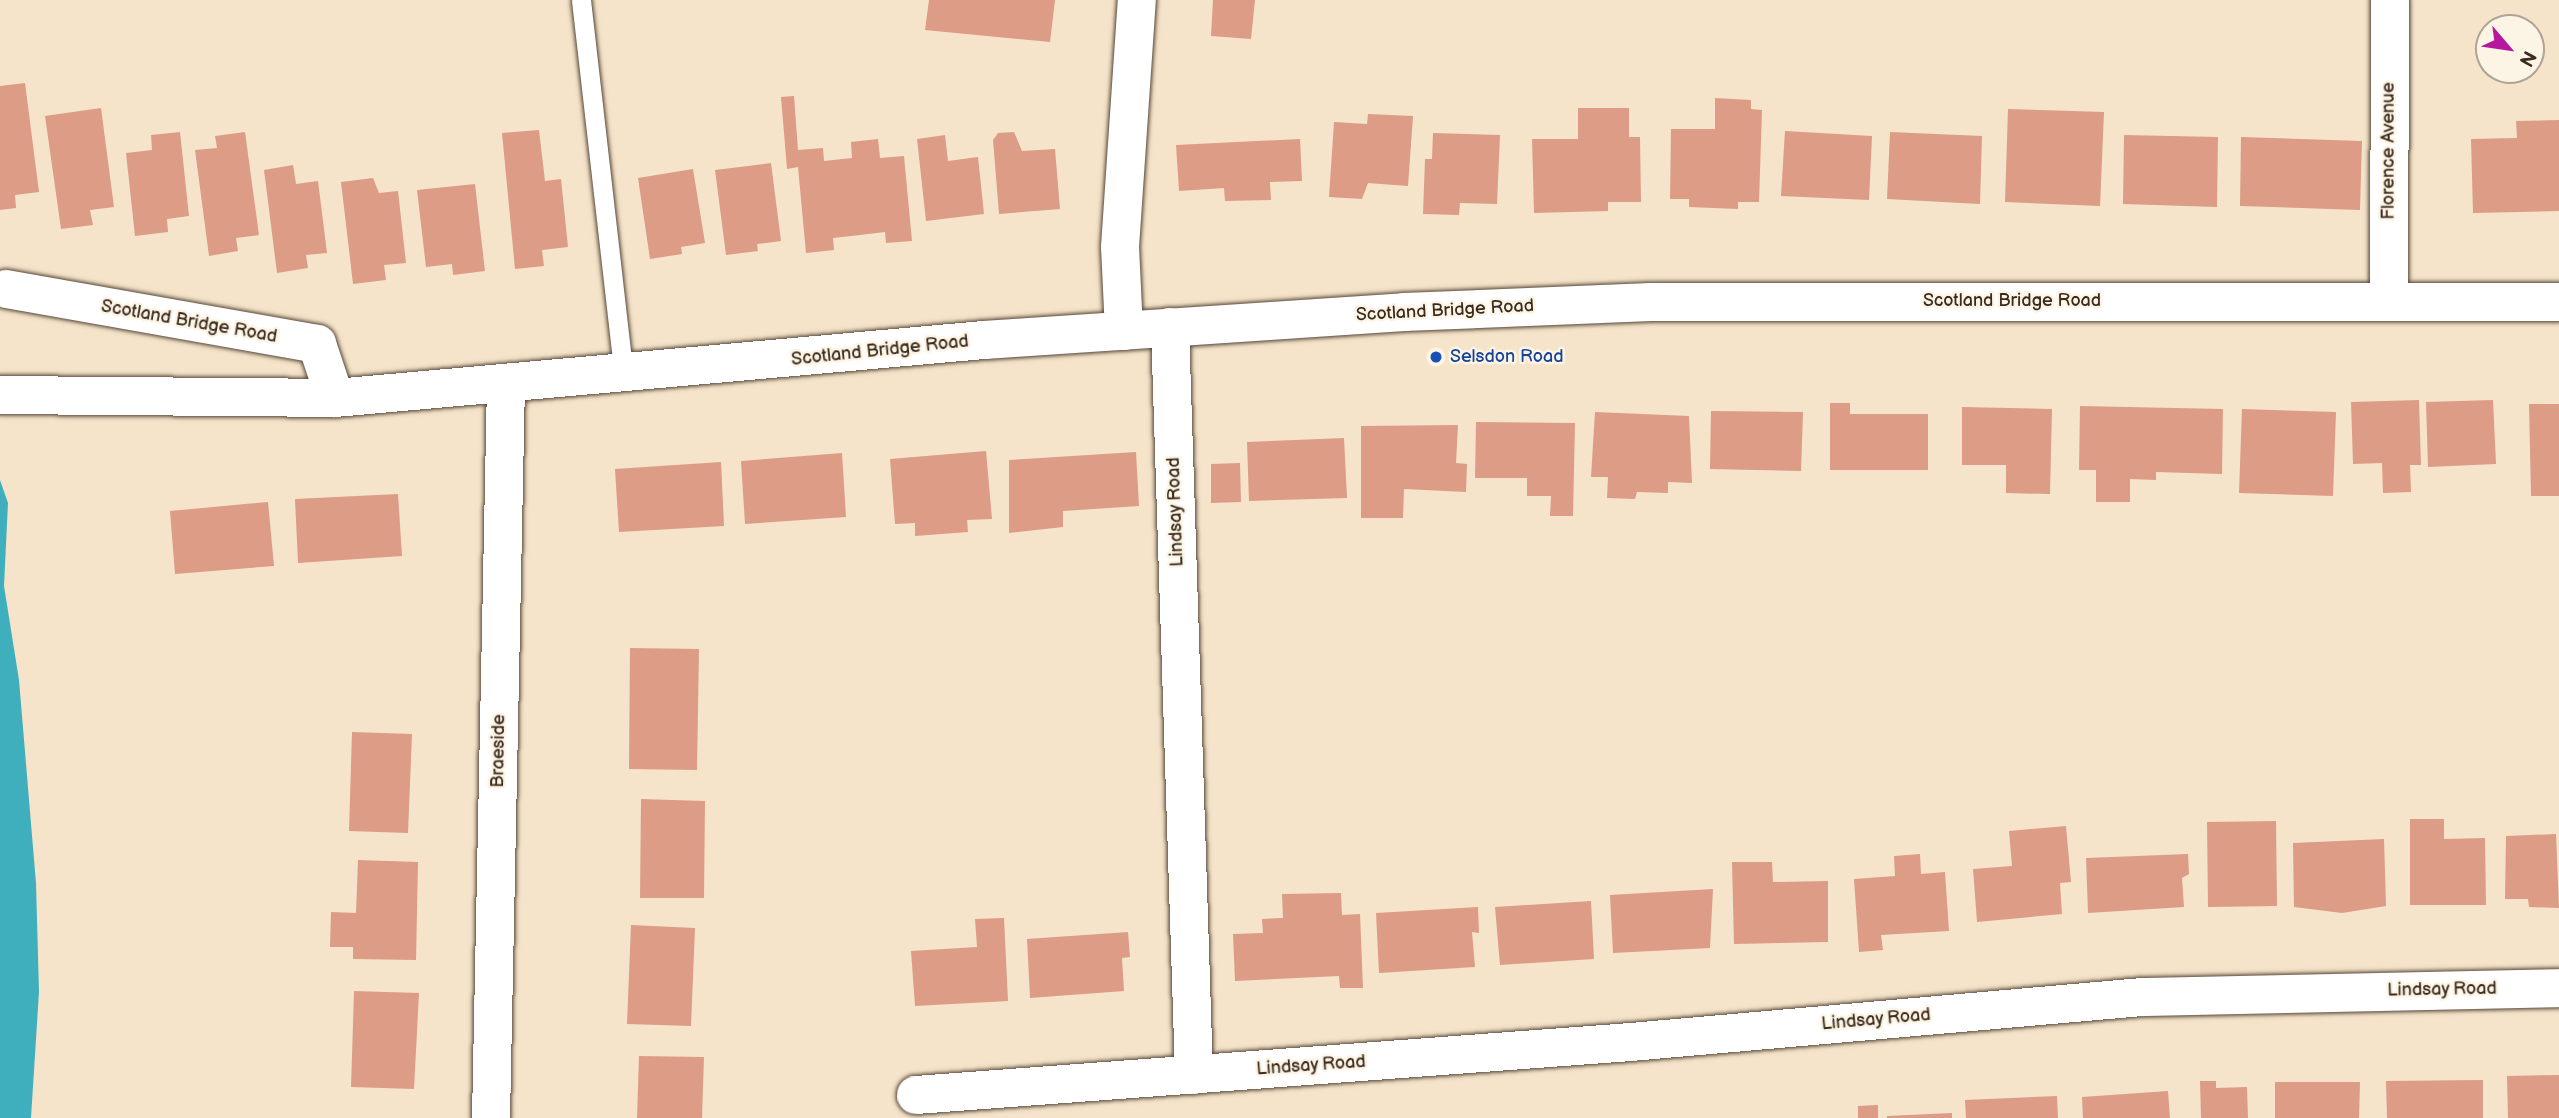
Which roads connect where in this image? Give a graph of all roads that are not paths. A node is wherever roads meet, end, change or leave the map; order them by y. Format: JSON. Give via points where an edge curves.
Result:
{"nodes":[{"id":1,"x":581,"y":0,"type":"edge"},
{"id":2,"x":1137,"y":0,"type":"edge"},
{"id":3,"x":2390,"y":0,"type":"edge"},
{"id":4,"x":6,"y":289,"type":"dead end"},
{"id":5,"x":2389,"y":301,"type":"junction"},
{"id":6,"x":2559,"y":302,"type":"edge"},
{"id":7,"x":1170,"y":327,"type":"junction"},
{"id":8,"x":1124,"y":331,"type":"junction"},
{"id":9,"x":624,"y":376,"type":"junction"},
{"id":10,"x":506,"y":385,"type":"junction"},
{"id":11,"x":0,"y":395,"type":"edge"},
{"id":12,"x":335,"y":398,"type":"junction"},
{"id":13,"x":2559,"y":988,"type":"edge"},
{"id":14,"x":1194,"y":1075,"type":"junction"},
{"id":15,"x":916,"y":1095,"type":"dead end"},
{"id":16,"x":491,"y":1118,"type":"edge"}],
"edges":[{"from":1,"to":9,"type":"lane"},
{"from":2,"to":8,"type":"street","via":[[1121,247]]},
{"from":3,"to":5,"type":"street","name":"Florence Avenue"},
{"from":4,"to":12,"type":"street","name":"Scotland Bridge Road","via":[[317,344]]},
{"from":5,"to":6,"type":"street","name":"Scotland Bridge Road"},
{"from":5,"to":7,"type":"street","name":"Scotland Bridge Road","via":[[1651,302]]},
{"from":7,"to":8,"type":"street","name":"Scotland Bridge Road"},
{"from":7,"to":14,"type":"street","name":"Lindsay Road"},
{"from":8,"to":9,"type":"street","name":"Scotland Bridge Road"},
{"from":9,"to":10,"type":"street","name":"Scotland Bridge Road"},
{"from":10,"to":12,"type":"street","name":"Scotland Bridge Road"},
{"from":10,"to":16,"type":"street","name":"Braeside"},
{"from":11,"to":12,"type":"street","name":"Scotland Bridge Road"},
{"from":13,"to":14,"type":"street","name":"Lindsay Road","via":[[2143,997]]},
{"from":14,"to":15,"type":"street","name":"Lindsay Road"}]}
